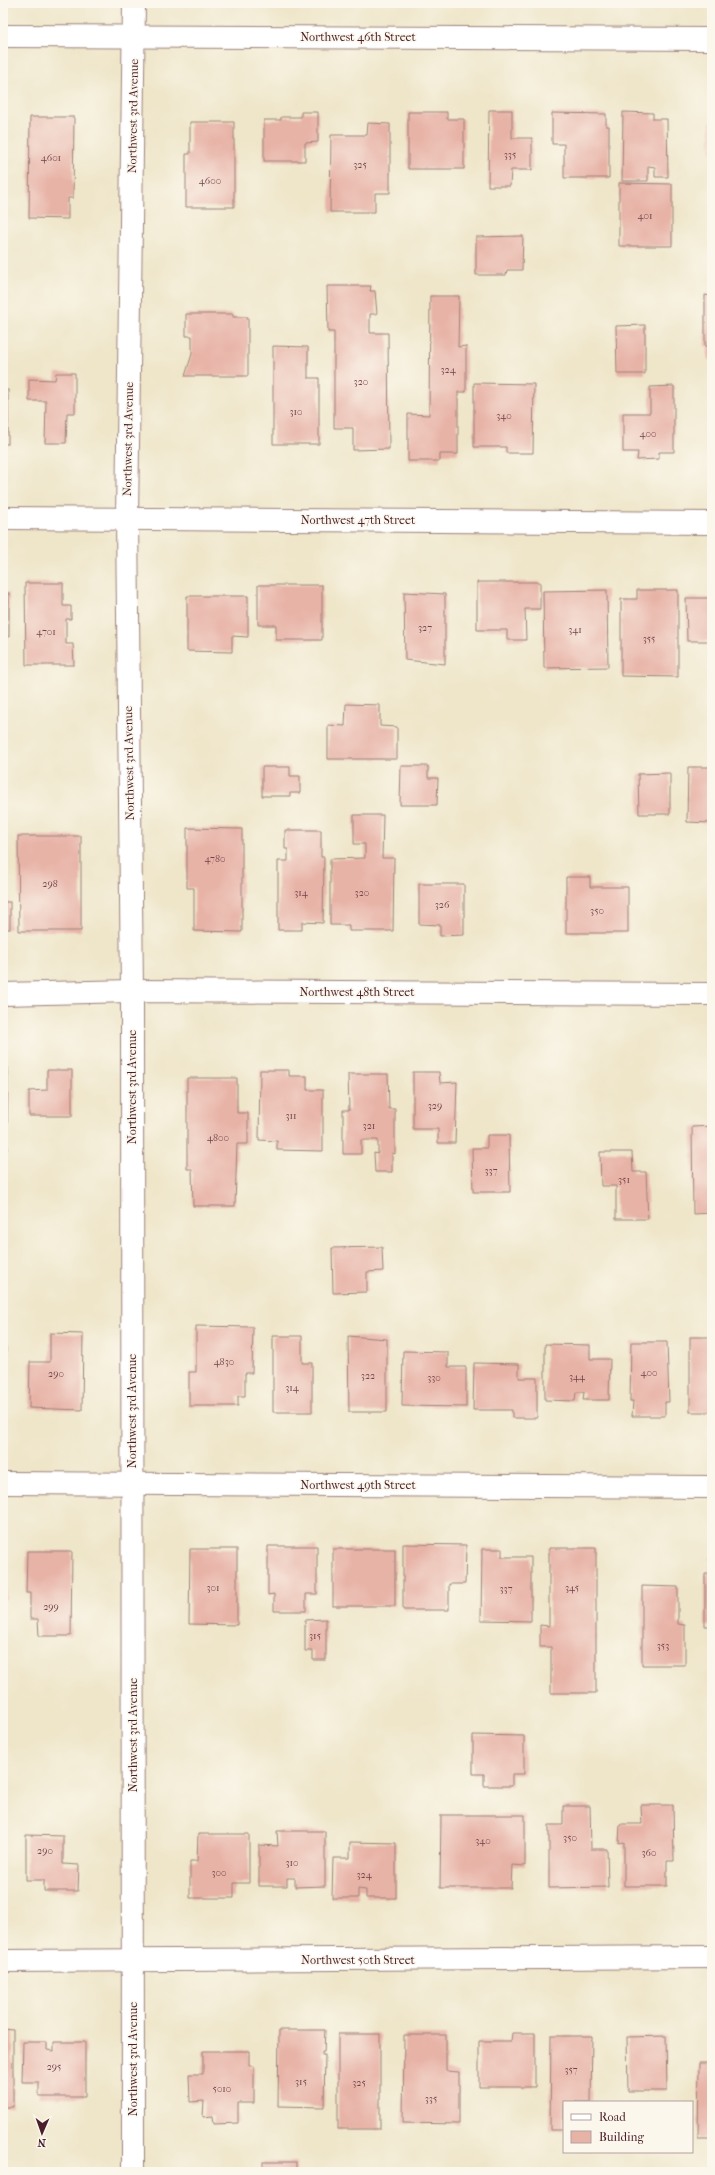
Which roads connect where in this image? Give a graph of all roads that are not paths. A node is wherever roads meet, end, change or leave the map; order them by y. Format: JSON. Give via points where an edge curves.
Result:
{"nodes":[{"id":1,"x":134,"y":3,"type":"edge"},
{"id":2,"x":3,"y":36,"type":"edge"},
{"id":3,"x":134,"y":36,"type":"junction"},
{"id":4,"x":712,"y":39,"type":"edge"},
{"id":5,"x":3,"y":518,"type":"edge"},
{"id":6,"x":127,"y":518,"type":"junction"},
{"id":7,"x":712,"y":523,"type":"edge"},
{"id":8,"x":132,"y":991,"type":"junction"},
{"id":9,"x":3,"y":994,"type":"edge"},
{"id":10,"x":712,"y":994,"type":"edge"},
{"id":11,"x":3,"y":1483,"type":"edge"},
{"id":12,"x":132,"y":1484,"type":"junction"},
{"id":13,"x":712,"y":1487,"type":"edge"},
{"id":14,"x":712,"y":1958,"type":"edge"},
{"id":15,"x":3,"y":1960,"type":"edge"},
{"id":16,"x":133,"y":1961,"type":"junction"},
{"id":17,"x":133,"y":2172,"type":"edge"}],
"edges":[{"from":1,"to":3,"type":"street","name":"Northwest 3rd Avenue"},
{"from":2,"to":3,"type":"street","name":"Northwest 46th Street"},
{"from":3,"to":4,"type":"street","name":"Northwest 46th Street"},
{"from":3,"to":6,"type":"street","name":"Northwest 3rd Avenue"},
{"from":5,"to":6,"type":"street","name":"Northwest 47th Street"},
{"from":6,"to":7,"type":"street","name":"Northwest 47th Street"},
{"from":6,"to":8,"type":"street","name":"Northwest 3rd Avenue"},
{"from":8,"to":9,"type":"street","name":"Northwest 48th Street"},
{"from":8,"to":10,"type":"street","name":"Northwest 48th Street"},
{"from":8,"to":12,"type":"street","name":"Northwest 3rd Avenue"},
{"from":11,"to":12,"type":"street","name":"Northwest 49th Street"},
{"from":12,"to":13,"type":"street","name":"Northwest 49th Street"},
{"from":12,"to":16,"type":"street","name":"Northwest 3rd Avenue"},
{"from":14,"to":16,"type":"street","name":"Northwest 50th Street"},
{"from":15,"to":16,"type":"street","name":"Northwest 50th Street"},
{"from":16,"to":17,"type":"street","name":"Northwest 3rd Avenue"}]}
